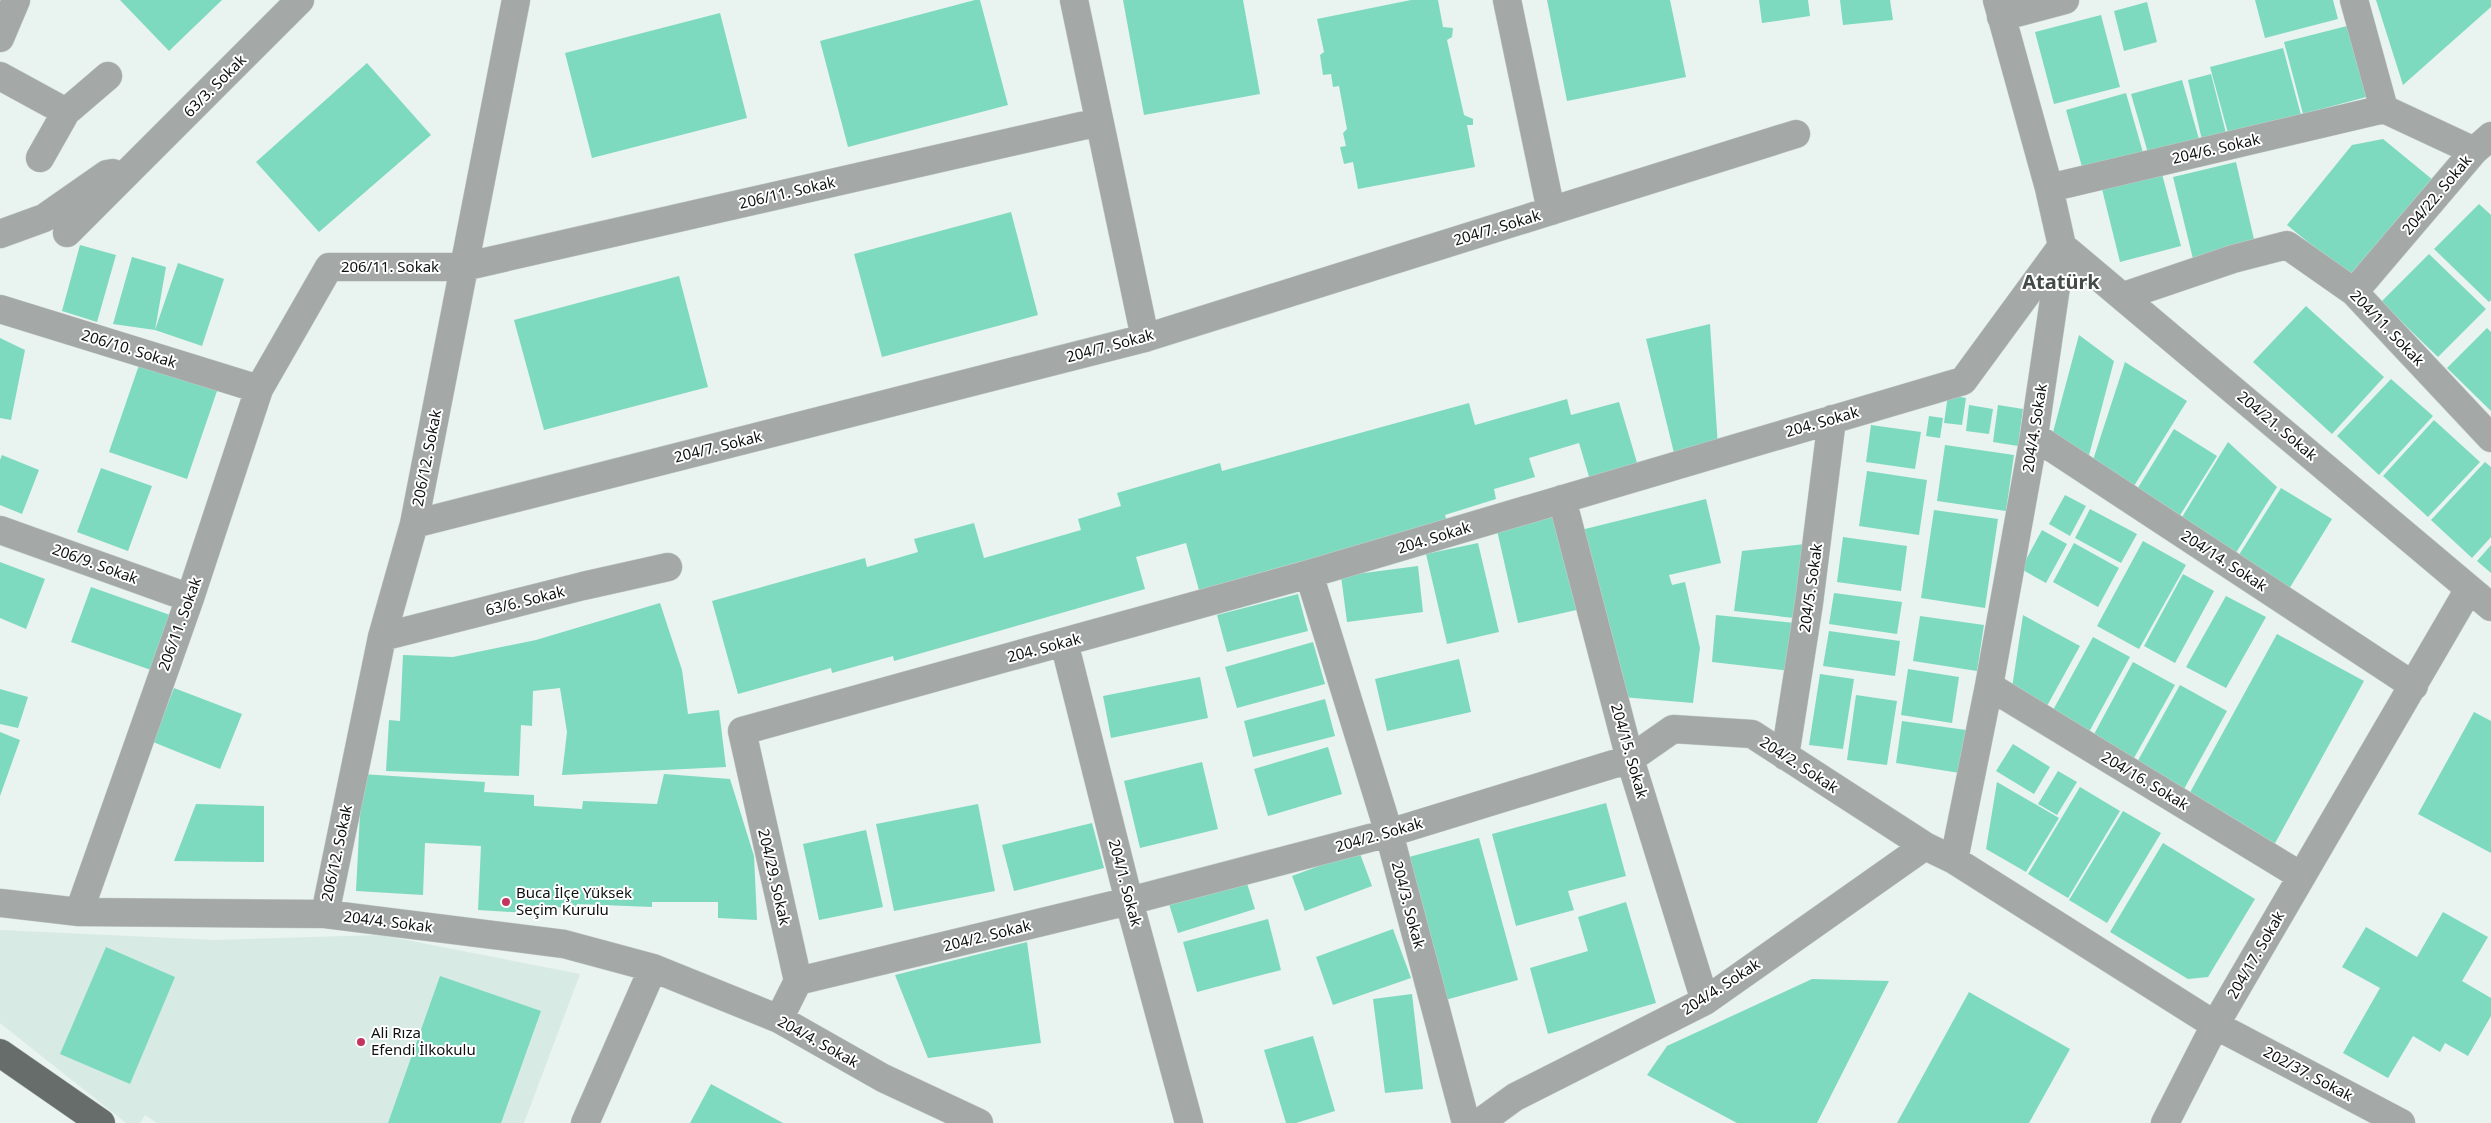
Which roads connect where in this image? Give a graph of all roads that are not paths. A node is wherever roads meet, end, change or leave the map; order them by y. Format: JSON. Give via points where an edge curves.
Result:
{"nodes":[{"id":1,"x":16,"y":0,"type":"edge"},
{"id":2,"x":300,"y":0,"type":"edge"},
{"id":3,"x":516,"y":0,"type":"edge"},
{"id":4,"x":1074,"y":0,"type":"edge"},
{"id":5,"x":1507,"y":0,"type":"edge"},
{"id":6,"x":2065,"y":0,"type":"edge"},
{"id":7,"x":2354,"y":0,"type":"edge"},
{"id":8,"x":1999,"y":8,"type":"edge"},
{"id":9,"x":0,"y":38,"type":"edge"},
{"id":10,"x":0,"y":76,"type":"edge"},
{"id":11,"x":108,"y":76,"type":"dead end"},
{"id":12,"x":2384,"y":109,"type":"junction"},
{"id":13,"x":66,"y":112,"type":"junction"},
{"id":14,"x":1099,"y":122,"type":"junction"},
{"id":15,"x":1796,"y":134,"type":"dead end"},
{"id":16,"x":2483,"y":144,"type":"edge"},
{"id":17,"x":40,"y":158,"type":"dead end"},
{"id":18,"x":130,"y":172,"type":"junction"},
{"id":19,"x":2049,"y":188,"type":"junction"},
{"id":20,"x":1551,"y":211,"type":"junction"},
{"id":21,"x":67,"y":233,"type":"dead end"},
{"id":22,"x":0,"y":234,"type":"edge"},
{"id":23,"x":2062,"y":246,"type":"junction"},
{"id":24,"x":463,"y":267,"type":"junction"},
{"id":25,"x":2354,"y":292,"type":"junction"},
{"id":26,"x":2124,"y":296,"type":"junction"},
{"id":27,"x":0,"y":309,"type":"edge"},
{"id":28,"x":1145,"y":338,"type":"junction"},
{"id":29,"x":259,"y":389,"type":"junction"},
{"id":30,"x":1832,"y":419,"type":"junction"},
{"id":31,"x":2034,"y":436,"type":"junction"},
{"id":32,"x":2491,"y":438,"type":"edge"},
{"id":33,"x":1562,"y":499,"type":"junction"},
{"id":34,"x":414,"y":524,"type":"junction"},
{"id":35,"x":0,"y":530,"type":"edge"},
{"id":36,"x":668,"y":567,"type":"dead end"},
{"id":37,"x":1310,"y":574,"type":"junction"},
{"id":38,"x":2469,"y":589,"type":"junction"},
{"id":39,"x":190,"y":598,"type":"junction"},
{"id":40,"x":2491,"y":607,"type":"edge"},
{"id":41,"x":382,"y":637,"type":"junction"},
{"id":42,"x":1064,"y":642,"type":"junction"},
{"id":43,"x":1989,"y":686,"type":"junction"},
{"id":44,"x":2414,"y":686,"type":"junction"},
{"id":45,"x":742,"y":731,"type":"joint"},
{"id":46,"x":1784,"y":756,"type":"junction"},
{"id":47,"x":1630,"y":759,"type":"junction"},
{"id":48,"x":1389,"y":833,"type":"junction"},
{"id":49,"x":1925,"y":846,"type":"junction"},
{"id":50,"x":1954,"y":860,"type":"junction"},
{"id":51,"x":2301,"y":876,"type":"junction"},
{"id":52,"x":1130,"y":901,"type":"junction"},
{"id":53,"x":0,"y":903,"type":"edge"},
{"id":54,"x":79,"y":912,"type":"junction"},
{"id":55,"x":325,"y":914,"type":"junction"},
{"id":56,"x":653,"y":968,"type":"junction"},
{"id":57,"x":798,"y":981,"type":"junction"},
{"id":58,"x":1704,"y":1001,"type":"junction"},
{"id":59,"x":779,"y":1019,"type":"junction"},
{"id":60,"x":2215,"y":1025,"type":"junction"},
{"id":61,"x":0,"y":1053,"type":"edge"},
{"id":62,"x":100,"y":1123,"type":"edge"},
{"id":63,"x":585,"y":1123,"type":"edge"},
{"id":64,"x":979,"y":1123,"type":"edge"},
{"id":65,"x":1189,"y":1123,"type":"edge"},
{"id":66,"x":1466,"y":1123,"type":"edge"},
{"id":67,"x":1479,"y":1123,"type":"edge"},
{"id":68,"x":2165,"y":1123,"type":"edge"},
{"id":69,"x":2401,"y":1123,"type":"edge"}],
"edges":[{"from":1,"to":9,"type":"street"},
{"from":2,"to":18,"type":"street","name":"63/3. Sokak"},
{"from":3,"to":24,"type":"street","name":"206/12. Sokak"},
{"from":4,"to":14,"type":"street"},
{"from":5,"to":20,"type":"street"},
{"from":6,"to":8,"type":"street"},
{"from":7,"to":12,"type":"street"},
{"from":8,"to":19,"type":"street","name":"204/4. Sokak"},
{"from":10,"to":13,"type":"street"},
{"from":11,"to":13,"type":"street"},
{"from":12,"to":16,"type":"street","name":"204/22. Sokak"},
{"from":12,"to":19,"type":"street","name":"204/6. Sokak"},
{"from":13,"to":17,"type":"street"},
{"from":14,"to":24,"type":"street","name":"206/11. Sokak"},
{"from":14,"to":28,"type":"street"},
{"from":15,"to":20,"type":"street","name":"204/7. Sokak"},
{"from":16,"to":25,"type":"street","name":"204/22. Sokak"},
{"from":18,"to":21,"type":"street","name":"63/3. Sokak"},
{"from":18,"to":22,"type":"street","via":[[107,174],[44,218]]},
{"from":19,"to":23,"type":"street","name":"204/4. Sokak"},
{"from":20,"to":28,"type":"street","name":"204/7. Sokak"},
{"from":23,"to":26,"type":"street","name":"204/21. Sokak"},
{"from":23,"to":30,"type":"street","name":"204. Sokak","via":[[1963,381]]},
{"from":23,"to":31,"type":"street","name":"204/4. Sokak"},
{"from":24,"to":29,"type":"street","name":"206/11. Sokak","via":[[328,267]]},
{"from":24,"to":34,"type":"street","name":"206/12. Sokak"},
{"from":25,"to":26,"type":"street","name":"204/11. Sokak","via":[[2287,245],[2233,259]]},
{"from":25,"to":32,"type":"street","name":"204/11. Sokak"},
{"from":26,"to":38,"type":"street","name":"204/21. Sokak"},
{"from":27,"to":29,"type":"street","name":"206/10. Sokak"},
{"from":28,"to":34,"type":"street","name":"204/7. Sokak"},
{"from":29,"to":39,"type":"street","name":"206/11. Sokak"},
{"from":30,"to":33,"type":"street","name":"204. Sokak"},
{"from":30,"to":46,"type":"street","name":"204/5. Sokak","via":[[1809,603]]},
{"from":31,"to":43,"type":"street","name":"204/4. Sokak"},
{"from":31,"to":44,"type":"street","name":"204/14. Sokak"},
{"from":33,"to":37,"type":"street","name":"204. Sokak"},
{"from":33,"to":47,"type":"street","name":"204/15. Sokak"},
{"from":34,"to":41,"type":"street","name":"206/12. Sokak"},
{"from":35,"to":39,"type":"street","name":"206/9. Sokak"},
{"from":36,"to":41,"type":"street","name":"63/6. Sokak"},
{"from":37,"to":42,"type":"street","name":"204. Sokak"},
{"from":37,"to":48,"type":"street","name":"204/3. Sokak"},
{"from":38,"to":40,"type":"street","name":"204/21. Sokak"},
{"from":38,"to":44,"type":"street","name":"204/17. Sokak"},
{"from":39,"to":54,"type":"street","name":"206/11. Sokak"},
{"from":41,"to":55,"type":"street","name":"206/12. Sokak"},
{"from":42,"to":45,"type":"street","name":"204. Sokak"},
{"from":42,"to":52,"type":"street","name":"204/1. Sokak"},
{"from":43,"to":50,"type":"street","name":"204/4. Sokak"},
{"from":43,"to":51,"type":"street","name":"204/16. Sokak"},
{"from":44,"to":51,"type":"street","name":"204/17. Sokak"},
{"from":45,"to":57,"type":"street","name":"204/29. Sokak"},
{"from":46,"to":47,"type":"street","name":"204/2. Sokak","via":[[1752,734],[1673,729]]},
{"from":46,"to":49,"type":"street","name":"204/2. Sokak"},
{"from":47,"to":48,"type":"street","name":"204/2. Sokak"},
{"from":47,"to":58,"type":"street","name":"204/15. Sokak"},
{"from":48,"to":52,"type":"street","name":"204/2. Sokak"},
{"from":48,"to":66,"type":"street","name":"204/3. Sokak"},
{"from":49,"to":50,"type":"street"},
{"from":49,"to":58,"type":"street","name":"204/4. Sokak"},
{"from":50,"to":60,"type":"street"},
{"from":51,"to":60,"type":"street","name":"204/17. Sokak"},
{"from":52,"to":57,"type":"street","name":"204/2. Sokak"},
{"from":52,"to":65,"type":"street","name":"204/1. Sokak"},
{"from":53,"to":54,"type":"street","name":"204/4. Sokak"},
{"from":54,"to":55,"type":"street","name":"204/4. Sokak"},
{"from":55,"to":56,"type":"street","name":"204/4. Sokak","via":[[564,944]]},
{"from":56,"to":59,"type":"street","name":"204/4. Sokak"},
{"from":56,"to":63,"type":"street"},
{"from":57,"to":59,"type":"street"},
{"from":58,"to":67,"type":"street","name":"204/4. Sokak","via":[[1515,1097]]},
{"from":59,"to":64,"type":"street","name":"204/4. Sokak","via":[[882,1078]]},
{"from":60,"to":68,"type":"street","name":"204/17. Sokak"},
{"from":60,"to":69,"type":"street","name":"202/37. Sokak"},
{"from":61,"to":62,"type":"main road"}]}
